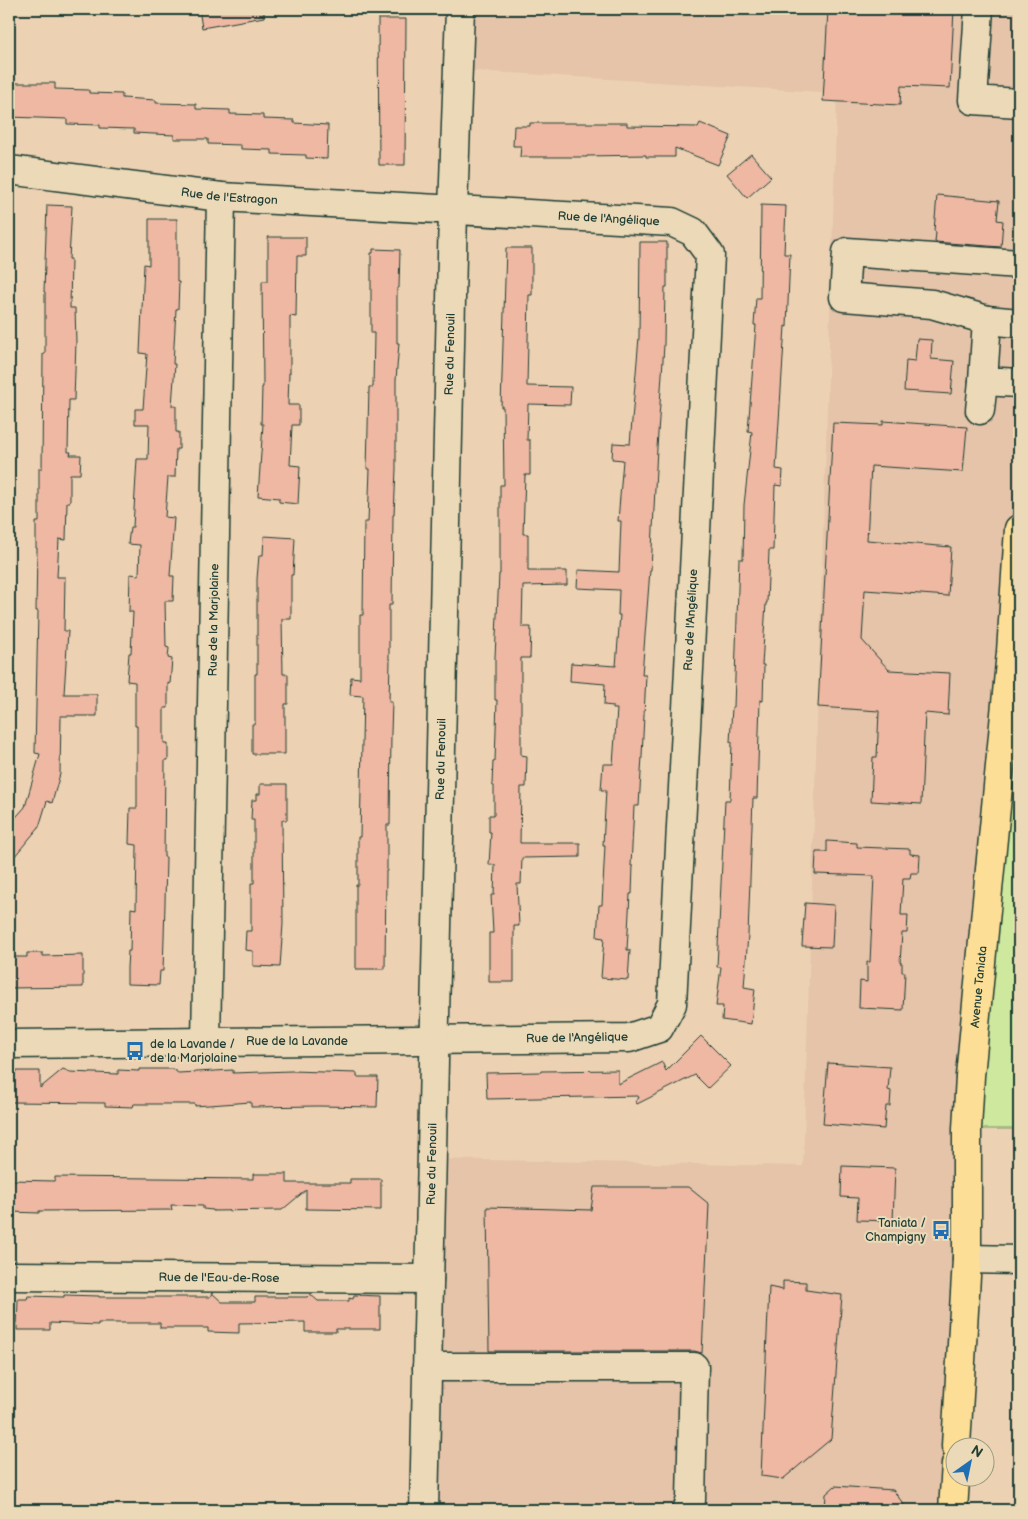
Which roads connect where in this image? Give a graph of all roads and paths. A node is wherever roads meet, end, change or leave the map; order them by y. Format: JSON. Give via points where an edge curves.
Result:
{"nodes":[{"id":1,"x":460,"y":9,"type":"edge"},
{"id":2,"x":979,"y":9,"type":"edge"},
{"id":3,"x":1019,"y":103,"type":"edge"},
{"id":4,"x":9,"y":170,"type":"edge"},
{"id":5,"x":221,"y":197,"type":"junction"},
{"id":6,"x":452,"y":210,"type":"junction"},
{"id":7,"x":1019,"y":264,"type":"edge"},
{"id":8,"x":987,"y":320,"type":"junction"},
{"id":9,"x":1019,"y":323,"type":"edge"},
{"id":10,"x":983,"y":382,"type":"junction"},
{"id":11,"x":1019,"y":383,"type":"edge"},
{"id":12,"x":980,"y":410,"type":"dead end"},
{"id":13,"x":1019,"y":529,"type":"edge"},
{"id":14,"x":435,"y":1040,"type":"junction"},
{"id":15,"x":206,"y":1042,"type":"junction"},
{"id":16,"x":9,"y":1044,"type":"edge"},
{"id":17,"x":967,"y":1259,"type":"junction"},
{"id":18,"x":1019,"y":1260,"type":"edge"},
{"id":19,"x":9,"y":1276,"type":"edge"},
{"id":20,"x":429,"y":1279,"type":"junction"},
{"id":21,"x":427,"y":1367,"type":"junction"},
{"id":22,"x":957,"y":1436,"type":"edge"},
{"id":23,"x":955,"y":1486,"type":"edge"},
{"id":24,"x":424,"y":1510,"type":"edge"},
{"id":25,"x":687,"y":1510,"type":"edge"},
{"id":26,"x":953,"y":1510,"type":"edge"}],
"edges":[{"from":1,"to":6,"type":"street","name":"Rue du Fenouil"},
{"from":2,"to":3,"type":"street","via":[[973,100]]},
{"from":4,"to":5,"type":"street","name":"Rue de l'Estragon"},
{"from":5,"to":6,"type":"street","name":"Rue de l'Estragon"},
{"from":5,"to":15,"type":"street","name":"Rue de la Marjolaine"},
{"from":6,"to":14,"type":"street","name":"Rue du Fenouil"},
{"from":6,"to":14,"type":"street","name":"Rue de l'Angélique","via":[[672,222],[693,232],[710,255],[672,1004],[659,1028],[629,1038]]},
{"from":7,"to":8,"type":"street","via":[[847,252],[844,297],[932,304]]},
{"from":8,"to":9,"type":"street"},
{"from":8,"to":10,"type":"street"},
{"from":10,"to":11,"type":"street"},
{"from":10,"to":12,"type":"street"},
{"from":13,"to":17,"type":"main road","name":"Avenue Taniata","via":[[1011,652],[970,1076]]},
{"from":14,"to":15,"type":"street","name":"Rue de la Lavande"},
{"from":14,"to":20,"type":"street","name":"Rue du Fenouil"},
{"from":15,"to":16,"type":"street","name":"Rue de la Lavande"},
{"from":17,"to":18,"type":"street"},
{"from":17,"to":22,"type":"main road","name":"Avenue Taniata"},
{"from":19,"to":20,"type":"street","name":"Rue de l'Eau-de-Rose"},
{"from":20,"to":21,"type":"street","name":"Rue du Fenouil"},
{"from":21,"to":24,"type":"street","name":"Rue du Fenouil"},
{"from":21,"to":25,"type":"street","via":[[694,1367],[691,1500]]},
{"from":23,"to":26,"type":"main road"}]}
